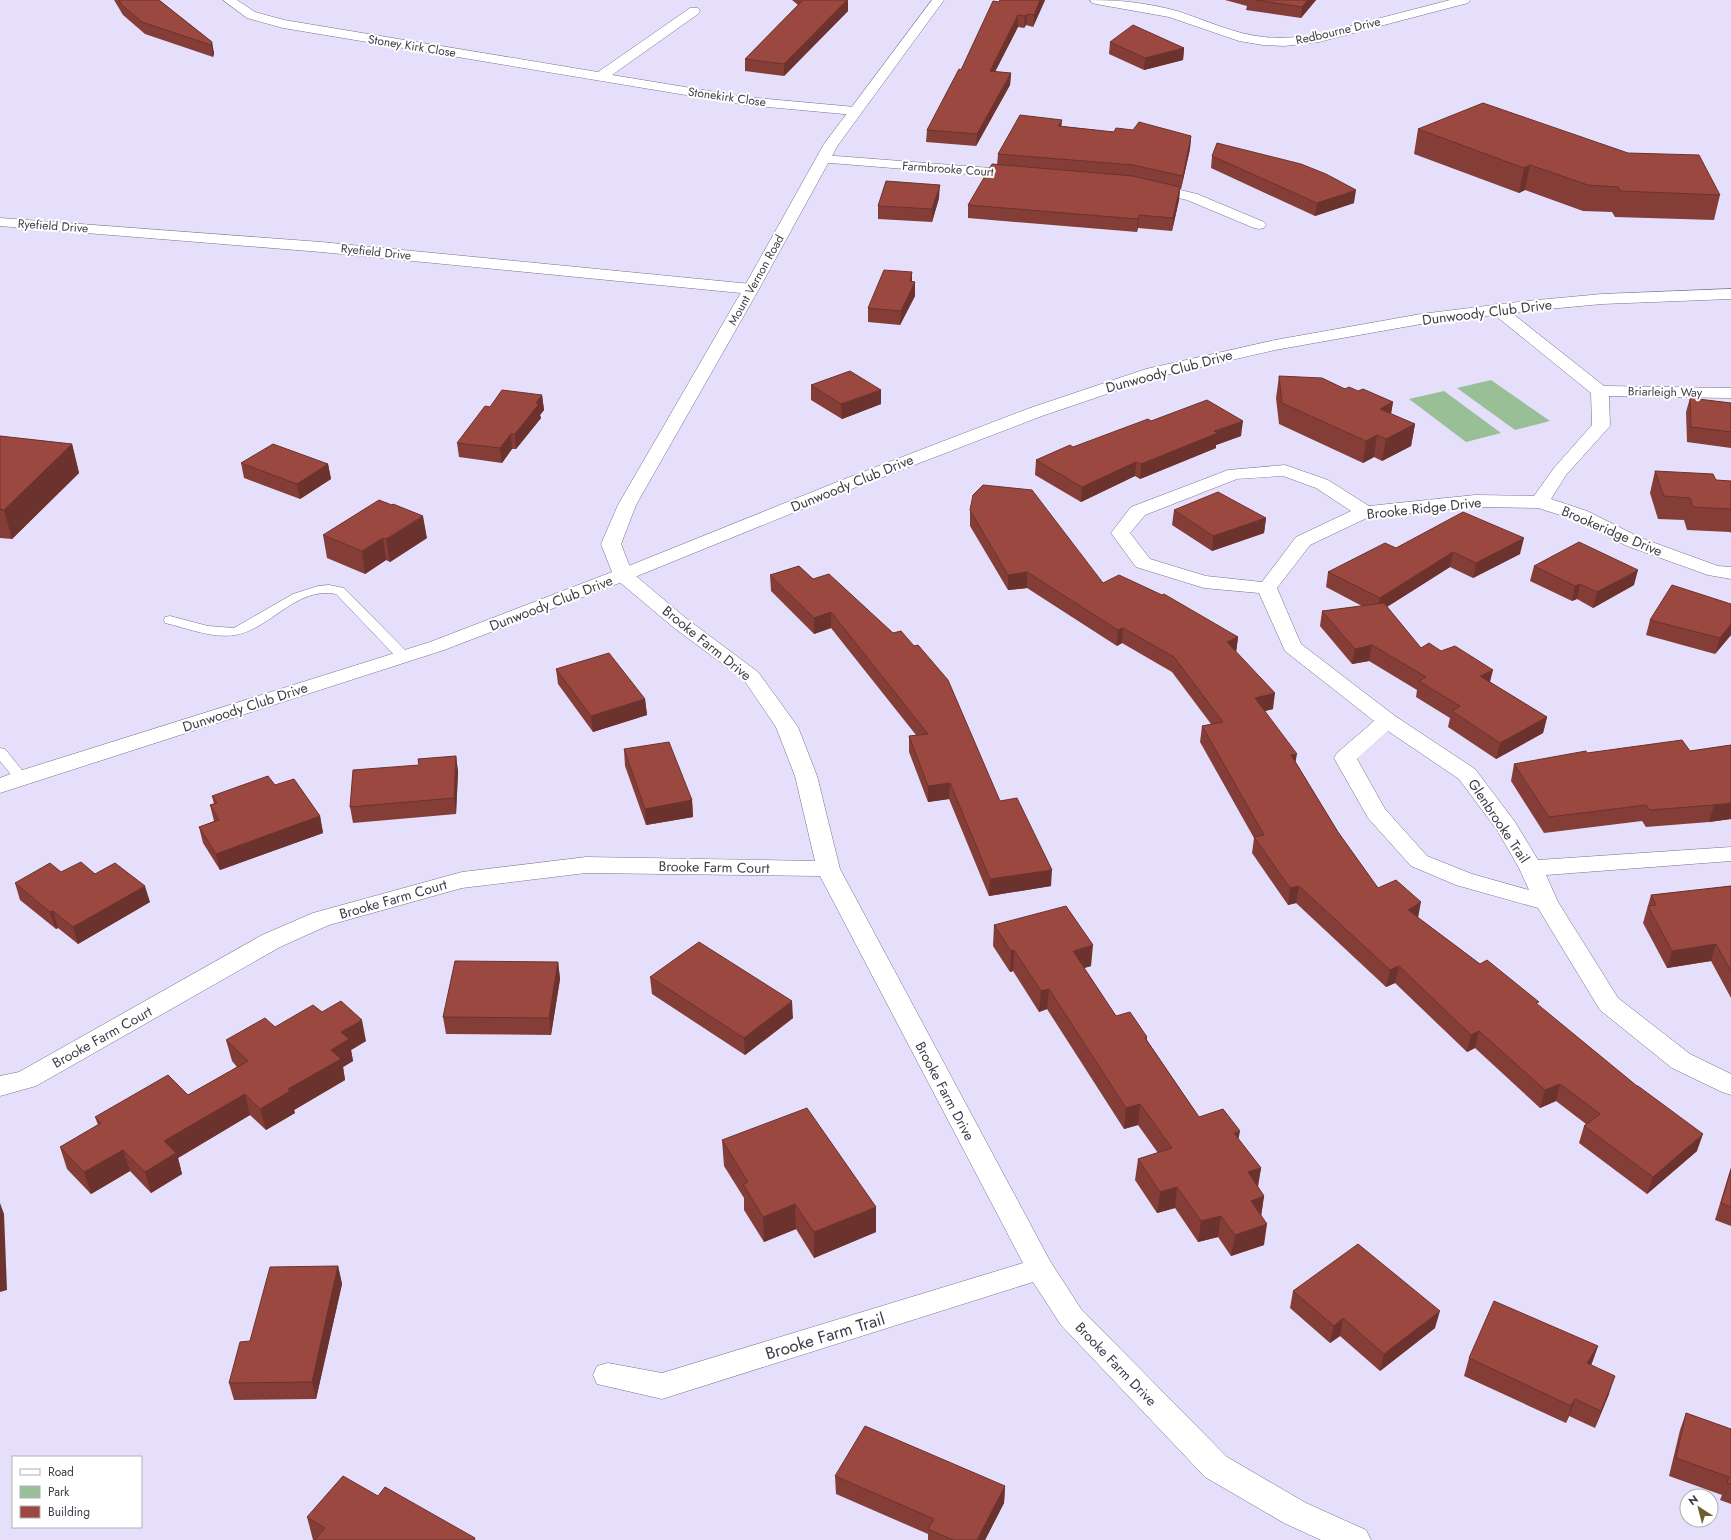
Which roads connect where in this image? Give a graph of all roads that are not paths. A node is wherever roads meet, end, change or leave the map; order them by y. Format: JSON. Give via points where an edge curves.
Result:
{"nodes":[{"id":1,"x":229,"y":0,"type":"edge"},
{"id":2,"x":938,"y":0,"type":"edge"},
{"id":3,"x":1096,"y":0,"type":"edge"},
{"id":4,"x":1464,"y":0,"type":"edge"},
{"id":5,"x":694,"y":11,"type":"dead end"},
{"id":6,"x":600,"y":77,"type":"junction"},
{"id":7,"x":855,"y":111,"type":"junction"},
{"id":8,"x":823,"y":159,"type":"junction"},
{"id":9,"x":1030,"y":175,"type":"edge"},
{"id":10,"x":1140,"y":185,"type":"edge"},
{"id":11,"x":0,"y":222,"type":"edge"},
{"id":12,"x":1258,"y":225,"type":"dead end"},
{"id":13,"x":751,"y":289,"type":"junction"},
{"id":14,"x":1731,"y":294,"type":"edge"},
{"id":15,"x":1497,"y":309,"type":"junction"},
{"id":16,"x":1600,"y":392,"type":"junction"},
{"id":17,"x":1731,"y":393,"type":"edge"},
{"id":18,"x":1540,"y":502,"type":"junction"},
{"id":19,"x":1365,"y":512,"type":"junction"},
{"id":20,"x":1731,"y":573,"type":"edge"},
{"id":21,"x":623,"y":575,"type":"junction"},
{"id":22,"x":1267,"y":588,"type":"junction"},
{"id":23,"x":170,"y":620,"type":"dead end"},
{"id":24,"x":404,"y":657,"type":"junction"},
{"id":25,"x":1387,"y":721,"type":"junction"},
{"id":26,"x":0,"y":752,"type":"edge"},
{"id":27,"x":21,"y":778,"type":"junction"},
{"id":28,"x":0,"y":786,"type":"edge"},
{"id":29,"x":1731,"y":854,"type":"edge"},
{"id":30,"x":828,"y":868,"type":"junction"},
{"id":31,"x":1531,"y":868,"type":"junction"},
{"id":32,"x":1546,"y":902,"type":"junction"},
{"id":33,"x":1731,"y":1085,"type":"edge"},
{"id":34,"x":0,"y":1086,"type":"edge"},
{"id":35,"x":1040,"y":1270,"type":"junction"},
{"id":36,"x":608,"y":1375,"type":"dead end"},
{"id":37,"x":1355,"y":1540,"type":"edge"}],
"edges":[{"from":1,"to":6,"type":"street","name":"Stoney Kirk Close","via":[[251,14],[283,24]]},
{"from":2,"to":7,"type":"street","name":"Mount Vernon Road"},
{"from":3,"to":4,"type":"street","name":"Redbourne Drive","via":[[1173,14],[1239,37],[1284,42],[1319,38]]},
{"from":5,"to":6,"type":"street"},
{"from":6,"to":7,"type":"street","name":"Stonekirk Close","via":[[746,101]]},
{"from":7,"to":8,"type":"street","name":"Mount Vernon Road"},
{"from":8,"to":9,"type":"street","name":"Farmbrooke Court"},
{"from":8,"to":13,"type":"street","name":"Mount Vernon Road"},
{"from":10,"to":12,"type":"street","via":[[1192,197]]},
{"from":11,"to":13,"type":"street","name":"Ryefield Drive","via":[[321,247]]},
{"from":13,"to":21,"type":"street","name":"Mount Vernon Road","via":[[627,505],[611,544]]},
{"from":14,"to":15,"type":"street","name":"Dunwoody Club Drive","via":[[1610,299]]},
{"from":15,"to":16,"type":"street"},
{"from":15,"to":21,"type":"street","name":"Dunwoody Club Drive","via":[[1380,325],[1283,343],[1152,373],[1036,412],[855,481]]},
{"from":16,"to":17,"type":"street","name":"Briarleigh Way"},
{"from":16,"to":18,"type":"street","via":[[1601,426],[1566,462],[1551,481]]},
{"from":18,"to":19,"type":"street","name":"Brooke Ridge Drive","via":[[1475,501]]},
{"from":18,"to":20,"type":"street","name":"Brookeridge Drive","via":[[1580,515],[1634,542],[1715,571]]},
{"from":19,"to":22,"type":"street","name":"Brooke Ridge Drive","via":[[1303,541]]},
{"from":19,"to":22,"type":"street","via":[[1322,484],[1285,470],[1234,474],[1138,511],[1120,533],[1143,563],[1204,582]]},
{"from":21,"to":24,"type":"street","name":"Dunwoody Club Drive"},
{"from":21,"to":30,"type":"street","name":"Brooke Farm Drive","via":[[680,623],[751,676],[787,727],[806,776]]},
{"from":22,"to":25,"type":"street","via":[[1292,647]]},
{"from":23,"to":24,"type":"lane","via":[[231,632],[251,625],[296,596],[332,588],[340,591]]},
{"from":24,"to":27,"type":"street","name":"Dunwoody Club Drive"},
{"from":25,"to":31,"type":"street","name":"Glenbrooke Trail","via":[[1467,774],[1507,827]]},
{"from":25,"to":32,"type":"street","via":[[1345,758],[1376,813],[1419,861],[1464,880]]},
{"from":26,"to":27,"type":"lane"},
{"from":27,"to":28,"type":"street","name":"Dunwoody Club Drive"},
{"from":29,"to":31,"type":"street","name":"Glenbrooke Trail"},
{"from":30,"to":34,"type":"street","name":"Brooke Farm Court","via":[[586,865],[462,880],[321,919],[271,941],[28,1079]]},
{"from":30,"to":35,"type":"street","name":"Brooke Farm Drive"},
{"from":31,"to":32,"type":"street","name":"Glenbrooke Trail"},
{"from":32,"to":33,"type":"street","via":[[1609,1004],[1681,1061]]},
{"from":35,"to":36,"type":"street","name":"Brooke Farm Trail","via":[[662,1386]]},
{"from":35,"to":37,"type":"street","name":"Brooke Farm Drive","via":[[1071,1317],[1216,1467],[1295,1513]]}]}
